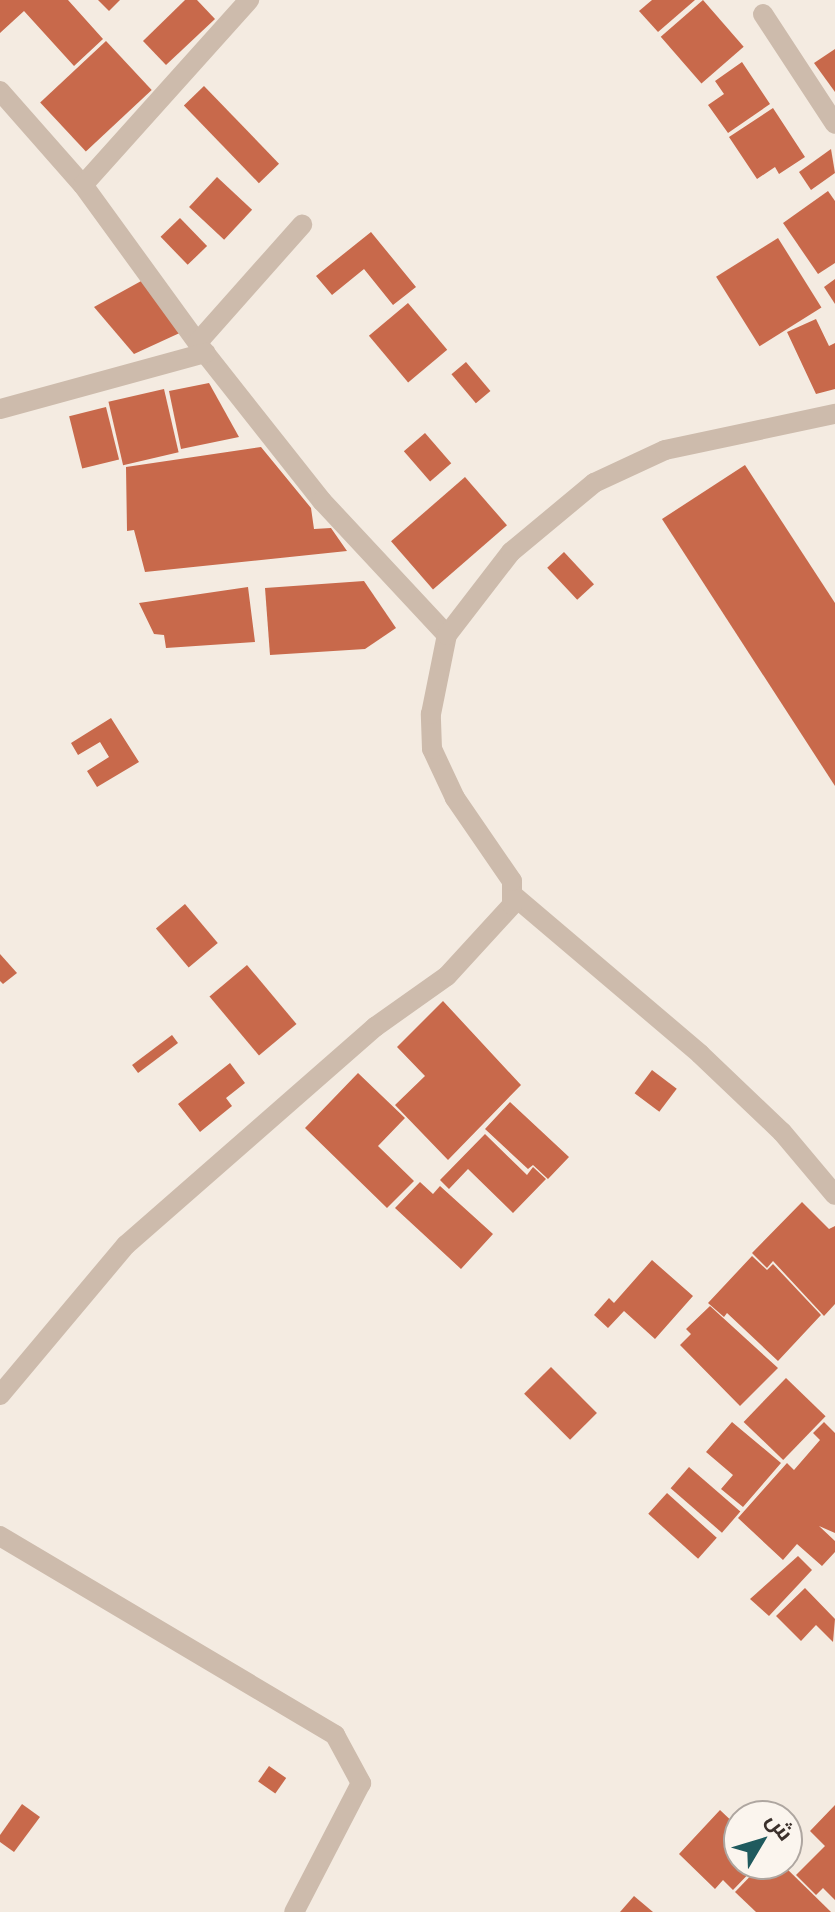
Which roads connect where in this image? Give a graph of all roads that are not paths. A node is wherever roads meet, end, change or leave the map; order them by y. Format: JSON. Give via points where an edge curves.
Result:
{"nodes":[{"id":1,"x":249,"y":0,"type":"edge"},
{"id":2,"x":763,"y":14,"type":"dead end"},
{"id":3,"x":0,"y":91,"type":"edge"},
{"id":4,"x":835,"y":124,"type":"edge"},
{"id":5,"x":83,"y":185,"type":"junction"},
{"id":6,"x":302,"y":225,"type":"dead end"},
{"id":7,"x":201,"y":348,"type":"junction"},
{"id":8,"x":0,"y":409,"type":"edge"},
{"id":9,"x":832,"y":419,"type":"edge"},
{"id":10,"x":447,"y":635,"type":"junction"},
{"id":11,"x":514,"y":896,"type":"junction"},
{"id":12,"x":835,"y":1195,"type":"edge"},
{"id":13,"x":0,"y":1395,"type":"edge"},
{"id":14,"x":0,"y":1536,"type":"edge"},
{"id":15,"x":294,"y":1912,"type":"edge"}],
"edges":[{"from":1,"to":5,"type":"street"},
{"from":2,"to":4,"type":"street"},
{"from":3,"to":5,"type":"street"},
{"from":5,"to":7,"type":"street"},
{"from":6,"to":7,"type":"street"},
{"from":7,"to":8,"type":"street"},
{"from":7,"to":10,"type":"street","via":[[322,501]]},
{"from":9,"to":10,"type":"street","via":[[665,450],[594,483],[511,552]]},
{"from":10,"to":11,"type":"street","via":[[431,714],[432,749],[455,798],[512,881]]},
{"from":11,"to":12,"type":"street","via":[[700,1054],[782,1132]]},
{"from":11,"to":13,"type":"street","via":[[504,916],[447,976],[375,1027],[126,1245]]},
{"from":14,"to":15,"type":"street","via":[[335,1735],[361,1783]]}]}
